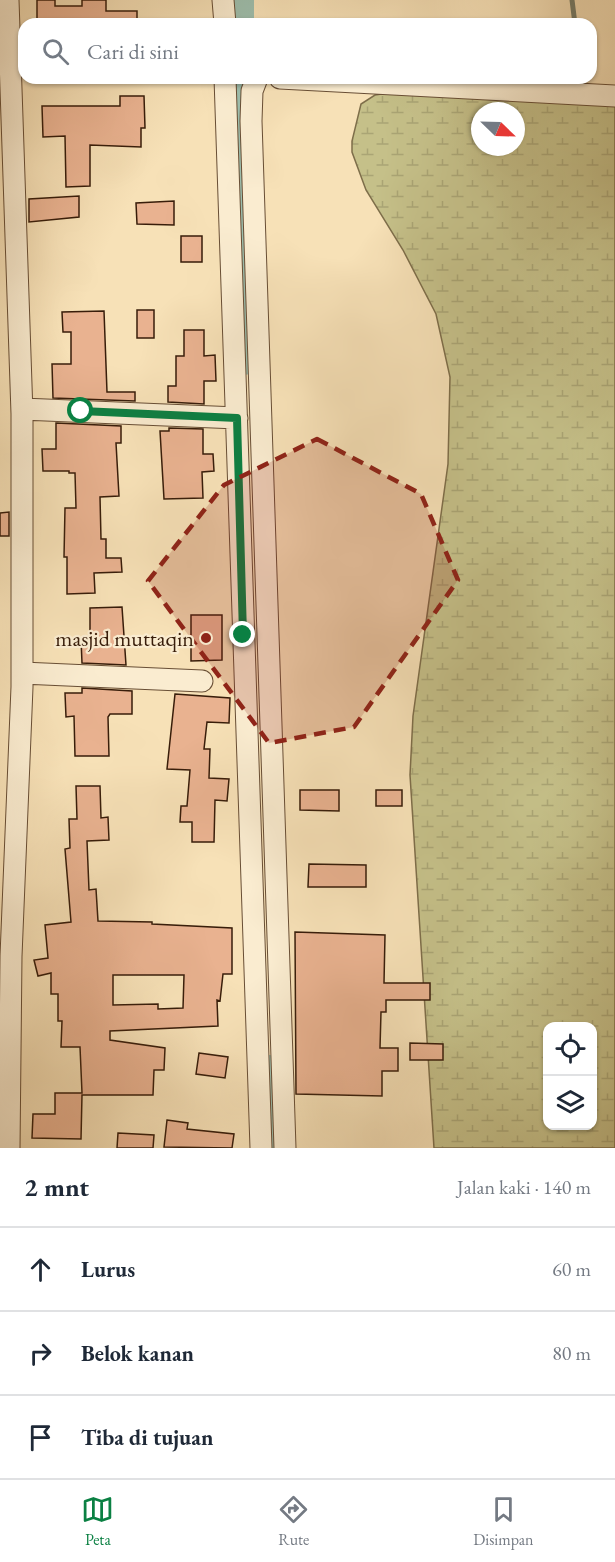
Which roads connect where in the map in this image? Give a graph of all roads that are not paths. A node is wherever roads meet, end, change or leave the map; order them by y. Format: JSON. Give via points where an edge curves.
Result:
{"nodes":[{"id":1,"x":9,"y":0,"type":"edge"},
{"id":2,"x":224,"y":0,"type":"edge"},
{"id":3,"x":225,"y":18,"type":"edge"},
{"id":4,"x":11,"y":70,"type":"edge"},
{"id":5,"x":225,"y":84,"type":"edge"},
{"id":6,"x":255,"y":84,"type":"edge"},
{"id":7,"x":392,"y":84,"type":"edge"},
{"id":8,"x":615,"y":96,"type":"edge"},
{"id":9,"x":22,"y":409,"type":"junction"},
{"id":10,"x":237,"y":418,"type":"junction"},
{"id":11,"x":22,"y":673,"type":"junction"},
{"id":12,"x":202,"y":681,"type":"dead end"},
{"id":13,"x":9,"y":1148,"type":"edge"},
{"id":14,"x":261,"y":1148,"type":"edge"},
{"id":15,"x":285,"y":1148,"type":"edge"}],
"edges":[{"from":1,"to":4,"type":"street"},
{"from":2,"to":3,"type":"street"},
{"from":4,"to":9,"type":"street"},
{"from":5,"to":10,"type":"street"},
{"from":6,"to":15,"type":"street","via":[[251,121]]},
{"from":7,"to":8,"type":"street"},
{"from":9,"to":10,"type":"street"},
{"from":9,"to":11,"type":"street"},
{"from":10,"to":14,"type":"street"},
{"from":11,"to":12,"type":"street"},
{"from":11,"to":13,"type":"street"}]}
